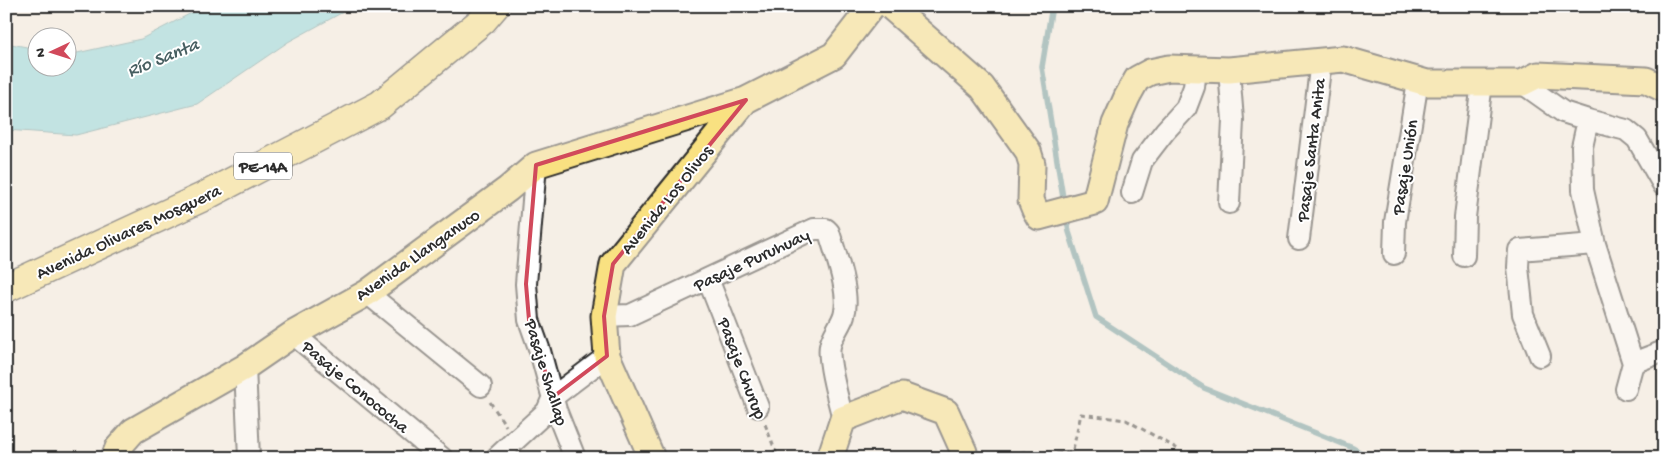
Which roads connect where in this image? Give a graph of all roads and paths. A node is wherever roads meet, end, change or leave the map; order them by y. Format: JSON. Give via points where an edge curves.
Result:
{"nodes":[{"id":1,"x":495,"y":6,"type":"edge"},
{"id":2,"x":872,"y":6,"type":"edge"},
{"id":3,"x":890,"y":6,"type":"edge"},
{"id":4,"x":1321,"y":61,"type":"junction"},
{"id":5,"x":1196,"y":68,"type":"junction"},
{"id":6,"x":1229,"y":70,"type":"junction"},
{"id":7,"x":1418,"y":81,"type":"junction"},
{"id":8,"x":1482,"y":83,"type":"junction"},
{"id":9,"x":1522,"y":83,"type":"junction"},
{"id":10,"x":1664,"y":90,"type":"edge"},
{"id":11,"x":746,"y":100,"type":"junction"},
{"id":12,"x":1588,"y":120,"type":"junction"},
{"id":13,"x":536,"y":165,"type":"junction"},
{"id":14,"x":1664,"y":186,"type":"edge"},
{"id":15,"x":1132,"y":193,"type":"dead end"},
{"id":16,"x":1229,"y":203,"type":"dead end"},
{"id":17,"x":1299,"y":239,"type":"dead end"},
{"id":18,"x":1595,"y":244,"type":"junction"},
{"id":19,"x":1394,"y":254,"type":"dead end"},
{"id":20,"x":1464,"y":256,"type":"dead end"},
{"id":21,"x":708,"y":279,"type":"junction"},
{"id":22,"x":6,"y":288,"type":"edge"},
{"id":23,"x":368,"y":293,"type":"junction"},
{"id":24,"x":604,"y":316,"type":"junction"},
{"id":25,"x":293,"y":334,"type":"junction"},
{"id":26,"x":1664,"y":351,"type":"edge"},
{"id":27,"x":607,"y":356,"type":"junction"},
{"id":28,"x":1540,"y":356,"type":"dead end"},
{"id":29,"x":1633,"y":363,"type":"junction"},
{"id":30,"x":245,"y":368,"type":"junction"},
{"id":31,"x":481,"y":386,"type":"joint"},
{"id":32,"x":1626,"y":389,"type":"dead end"},
{"id":33,"x":552,"y":397,"type":"junction"},
{"id":34,"x":758,"y":408,"type":"joint"},
{"id":35,"x":843,"y":418,"type":"junction"},
{"id":36,"x":515,"y":440,"type":"junction"},
{"id":37,"x":1178,"y":449,"type":"dead end"},
{"id":38,"x":1072,"y":452,"type":"junction"},
{"id":39,"x":964,"y":455,"type":"edge"},
{"id":40,"x":114,"y":458,"type":"edge"},
{"id":41,"x":249,"y":458,"type":"edge"},
{"id":42,"x":442,"y":458,"type":"edge"},
{"id":43,"x":496,"y":458,"type":"edge"},
{"id":44,"x":575,"y":458,"type":"edge"},
{"id":45,"x":652,"y":458,"type":"edge"},
{"id":46,"x":778,"y":458,"type":"edge"},
{"id":47,"x":830,"y":458,"type":"edge"},
{"id":48,"x":1071,"y":458,"type":"edge"}],
"edges":[{"from":1,"to":22,"type":"highway","name":"Avenida Olivares Mosquera","number":"PE-14A","via":[[483,20],[380,105],[203,197]]},
{"from":2,"to":11,"type":"main road","name":"Avenida Los Olivos","via":[[834,55]]},
{"from":3,"to":5,"type":"main road","via":[[982,87],[1028,151],[1032,164],[1031,200],[1039,217],[1094,202],[1115,124],[1137,79],[1169,68]]},
{"from":4,"to":6,"type":"main road"},
{"from":4,"to":7,"type":"main road","via":[[1343,59]]},
{"from":4,"to":17,"type":"street","name":"Pasaje Santa Anita"},
{"from":5,"to":6,"type":"main road"},
{"from":5,"to":15,"type":"street","via":[[1194,87],[1186,108],[1142,161]]},
{"from":6,"to":16,"type":"street","via":[[1233,120]]},
{"from":7,"to":8,"type":"main road"},
{"from":7,"to":19,"type":"street","name":"Pasaje Unión","via":[[1395,222]]},
{"from":8,"to":9,"type":"main road"},
{"from":8,"to":20,"type":"street","via":[[1465,217]]},
{"from":9,"to":10,"type":"main road","via":[[1538,75],[1636,79],[1646,80]]},
{"from":9,"to":12,"type":"street","via":[[1563,112]]},
{"from":11,"to":13,"type":"main road","name":"Avenida Llanganuco"},
{"from":11,"to":24,"type":"main road","name":"Avenida Los Olivos","via":[[613,264]]},
{"from":12,"to":14,"type":"street","via":[[1626,130],[1637,139]]},
{"from":12,"to":18,"type":"street","via":[[1582,147],[1583,190]]},
{"from":13,"to":23,"type":"main road","name":"Avenida Llanganuco"},
{"from":13,"to":33,"type":"street","name":"Pasaje Shallap","via":[[526,284],[529,320]]},
{"from":18,"to":28,"type":"street","via":[[1519,250],[1523,314]]},
{"from":18,"to":29,"type":"street"},
{"from":21,"to":24,"type":"street","name":"Pasaje Puruhuay","via":[[630,315]]},
{"from":21,"to":34,"type":"street","name":"Pasaje Churup"},
{"from":21,"to":35,"type":"street","name":"Pasaje Puruhuay","via":[[814,230],[826,229],[829,232],[841,270],[846,303],[830,346]]},
{"from":23,"to":25,"type":"main road","name":"Avenida Llanganuco"},
{"from":23,"to":31,"type":"street"},
{"from":24,"to":27,"type":"main road","name":"Avenida Los Olivos"},
{"from":25,"to":30,"type":"main road","name":"Avenida Llanganuco"},
{"from":25,"to":42,"type":"street","name":"Pasaje Conococha"},
{"from":26,"to":29,"type":"street"},
{"from":27,"to":33,"type":"street"},
{"from":27,"to":45,"type":"main road","name":"Avenida Los Olivos"},
{"from":29,"to":32,"type":"street"},
{"from":30,"to":40,"type":"main road","name":"Avenida Llanganuco","via":[[132,431]]},
{"from":30,"to":41,"type":"street"},
{"from":31,"to":36,"type":"path"},
{"from":33,"to":36,"type":"street","via":[[547,411]]},
{"from":33,"to":44,"type":"street","name":"Pasaje Shallap"},
{"from":34,"to":46,"type":"path","name":"Pasaje Churup"},
{"from":35,"to":39,"type":"main road","via":[[902,396],[946,412]]},
{"from":35,"to":47,"type":"main road"},
{"from":36,"to":43,"type":"street"},
{"from":37,"to":38,"type":"path","via":[[1126,420],[1081,414]]},
{"from":38,"to":39,"type":"path","via":[[1044,456],[1026,452]]},
{"from":38,"to":48,"type":"path"}]}
